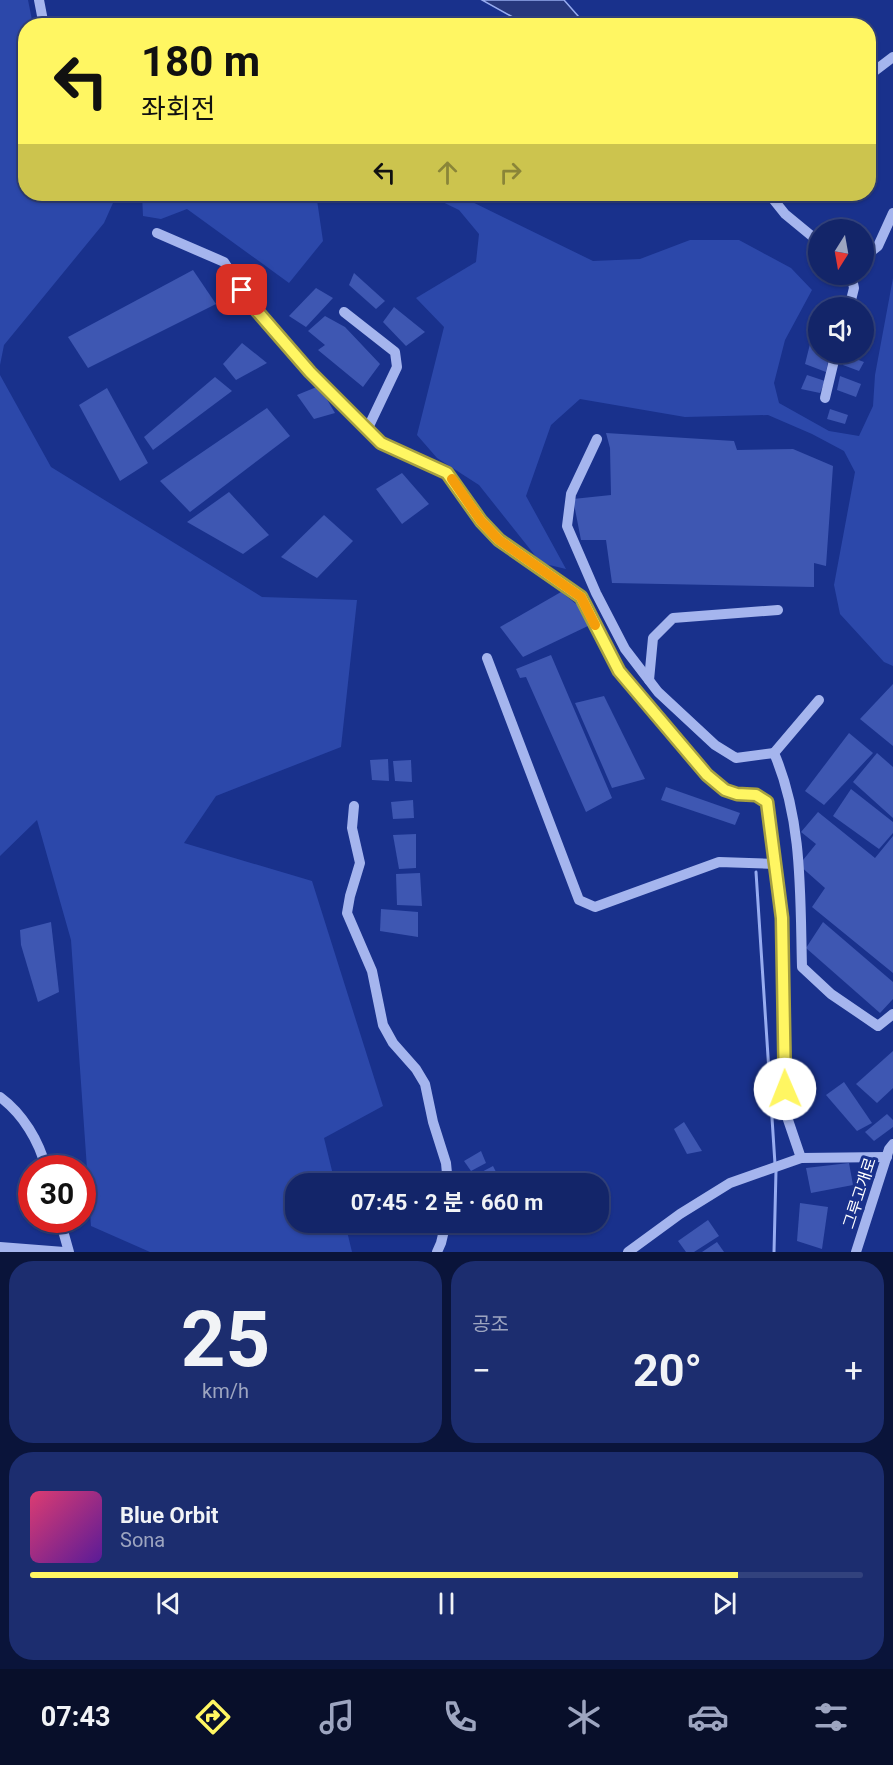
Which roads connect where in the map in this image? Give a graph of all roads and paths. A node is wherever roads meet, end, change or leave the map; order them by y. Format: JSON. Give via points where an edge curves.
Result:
{"nodes":[{"id":1,"x":39,"y":0,"type":"edge"},
{"id":2,"x":42,"y":18,"type":"edge"},
{"id":3,"x":893,"y":57,"type":"edge"},
{"id":4,"x":876,"y":70,"type":"edge"},
{"id":5,"x":775,"y":201,"type":"edge"},
{"id":6,"x":893,"y":213,"type":"edge"},
{"id":7,"x":157,"y":233,"type":"dead end"},
{"id":8,"x":808,"y":233,"type":"edge"},
{"id":9,"x":874,"y":249,"type":"edge"},
{"id":10,"x":344,"y":312,"type":"dead end"},
{"id":11,"x":833,"y":363,"type":"edge"},
{"id":12,"x":825,"y":398,"type":"dead end"},
{"id":13,"x":367,"y":430,"type":"junction"},
{"id":14,"x":597,"y":439,"type":"dead end"},
{"id":15,"x":778,"y":610,"type":"dead end"},
{"id":16,"x":487,"y":658,"type":"dead end"},
{"id":17,"x":649,"y":680,"type":"junction"},
{"id":18,"x":819,"y":700,"type":"dead end"},
{"id":19,"x":774,"y":753,"type":"junction"},
{"id":20,"x":354,"y":806,"type":"dead end"},
{"id":21,"x":775,"y":864,"type":"junction"},
{"id":22,"x":893,"y":1014,"type":"edge"},
{"id":23,"x":0,"y":1097,"type":"edge"},
{"id":24,"x":893,"y":1144,"type":"edge"},
{"id":25,"x":43,"y":1155,"type":"edge"},
{"id":26,"x":887,"y":1156,"type":"junction"},
{"id":27,"x":801,"y":1158,"type":"junction"},
{"id":28,"x":447,"y":1173,"type":"edge"},
{"id":29,"x":64,"y":1233,"type":"edge"},
{"id":30,"x":443,"y":1233,"type":"edge"},
{"id":31,"x":0,"y":1247,"type":"edge"},
{"id":32,"x":64,"y":1252,"type":"edge"},
{"id":33,"x":69,"y":1252,"type":"edge"},
{"id":34,"x":437,"y":1252,"type":"edge"},
{"id":35,"x":628,"y":1252,"type":"edge"},
{"id":36,"x":856,"y":1252,"type":"edge"}],
"edges":[{"from":1,"to":2,"type":"street"},
{"from":3,"to":4,"type":"street"},
{"from":5,"to":8,"type":"street"},
{"from":6,"to":9,"type":"street"},
{"from":7,"to":13,"type":"street","via":[[224,262],[251,304]]},
{"from":10,"to":13,"type":"street","via":[[395,352],[397,367]]},
{"from":11,"to":12,"type":"street"},
{"from":13,"to":21,"type":"street","via":[[381,443],[447,473],[499,540],[581,597],[619,671],[707,775],[725,790],[756,795],[767,802]]},
{"from":14,"to":17,"type":"street","via":[[571,494],[567,526],[625,649]]},
{"from":15,"to":17,"type":"street","via":[[673,618],[653,638]]},
{"from":16,"to":21,"type":"street","via":[[579,900],[595,907],[719,862]]},
{"from":17,"to":19,"type":"street","via":[[715,744],[736,758]]},
{"from":18,"to":19,"type":"street"},
{"from":19,"to":22,"type":"street","via":[[784,777],[798,854],[802,967],[831,994],[878,1026]]},
{"from":20,"to":28,"type":"street","via":[[351,828],[360,863],[347,913],[372,972],[383,1025],[425,1084]]},
{"from":21,"to":27,"type":"street","via":[[782,918],[786,1111]]},
{"from":23,"to":25,"type":"street","via":[[27,1126]]},
{"from":24,"to":26,"type":"street","name":"그루고개로"},
{"from":26,"to":27,"type":"street"},
{"from":26,"to":36,"type":"street","name":"그루고개로"},
{"from":27,"to":35,"type":"street","via":[[730,1183]]},
{"from":29,"to":33,"type":"street"},
{"from":30,"to":34,"type":"street"},
{"from":31,"to":32,"type":"street"}]}
